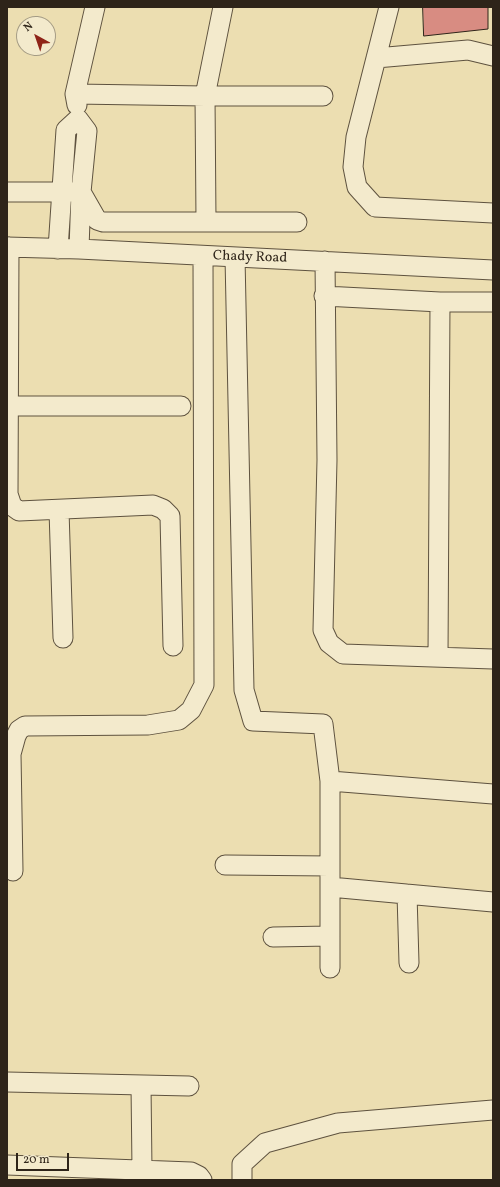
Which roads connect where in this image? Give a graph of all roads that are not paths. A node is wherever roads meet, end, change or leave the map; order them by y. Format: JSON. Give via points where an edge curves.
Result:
{"nodes":[{"id":1,"x":95,"y":7,"type":"edge"},
{"id":2,"x":223,"y":7,"type":"edge"},
{"id":3,"x":389,"y":7,"type":"edge"},
{"id":4,"x":493,"y":56,"type":"edge"},
{"id":5,"x":376,"y":58,"type":"junction"},
{"id":6,"x":75,"y":94,"type":"junction"},
{"id":7,"x":205,"y":96,"type":"junction"},
{"id":8,"x":323,"y":96,"type":"dead end"},
{"id":9,"x":78,"y":119,"type":"junction"},
{"id":10,"x":7,"y":192,"type":"edge"},
{"id":11,"x":62,"y":192,"type":"junction"},
{"id":12,"x":81,"y":192,"type":"junction"},
{"id":13,"x":493,"y":213,"type":"edge"},
{"id":14,"x":206,"y":222,"type":"junction"},
{"id":15,"x":297,"y":222,"type":"dead end"},
{"id":16,"x":8,"y":247,"type":"edge"},
{"id":17,"x":58,"y":249,"type":"junction"},
{"id":18,"x":79,"y":249,"type":"junction"},
{"id":19,"x":203,"y":256,"type":"junction"},
{"id":20,"x":235,"y":257,"type":"junction"},
{"id":21,"x":324,"y":261,"type":"junction"},
{"id":22,"x":493,"y":270,"type":"edge"},
{"id":23,"x":324,"y":296,"type":"junction"},
{"id":24,"x":440,"y":302,"type":"junction"},
{"id":25,"x":493,"y":302,"type":"edge"},
{"id":26,"x":8,"y":406,"type":"junction"},
{"id":27,"x":181,"y":406,"type":"dead end"},
{"id":28,"x":58,"y":510,"type":"junction"},
{"id":29,"x":63,"y":638,"type":"dead end"},
{"id":30,"x":173,"y":646,"type":"dead end"},
{"id":31,"x":438,"y":656,"type":"junction"},
{"id":32,"x":493,"y":659,"type":"edge"},
{"id":33,"x":330,"y":781,"type":"junction"},
{"id":34,"x":493,"y":794,"type":"edge"},
{"id":35,"x":225,"y":865,"type":"dead end"},
{"id":36,"x":330,"y":866,"type":"junction"},
{"id":37,"x":13,"y":871,"type":"dead end"},
{"id":38,"x":330,"y":887,"type":"junction"},
{"id":39,"x":407,"y":894,"type":"junction"},
{"id":40,"x":493,"y":902,"type":"edge"},
{"id":41,"x":330,"y":936,"type":"junction"},
{"id":42,"x":273,"y":937,"type":"dead end"},
{"id":43,"x":409,"y":963,"type":"dead end"},
{"id":44,"x":330,"y":968,"type":"dead end"},
{"id":45,"x":7,"y":1082,"type":"edge"},
{"id":46,"x":141,"y":1085,"type":"junction"},
{"id":47,"x":189,"y":1086,"type":"dead end"},
{"id":48,"x":493,"y":1110,"type":"edge"},
{"id":49,"x":7,"y":1166,"type":"edge"},
{"id":50,"x":142,"y":1170,"type":"junction"},
{"id":51,"x":202,"y":1180,"type":"edge"},
{"id":52,"x":242,"y":1180,"type":"edge"}],
"edges":[{"from":1,"to":6,"type":"street"},
{"from":2,"to":7,"type":"street"},
{"from":3,"to":5,"type":"street"},
{"from":4,"to":5,"type":"street","via":[[468,50]]},
{"from":5,"to":13,"type":"street","via":[[356,137],[353,167],[357,187],[375,206]]},
{"from":6,"to":7,"type":"street"},
{"from":6,"to":9,"type":"street"},
{"from":7,"to":8,"type":"street"},
{"from":7,"to":14,"type":"street"},
{"from":9,"to":11,"type":"street","via":[[66,130]]},
{"from":9,"to":12,"type":"street","via":[[87,131]]},
{"from":10,"to":11,"type":"street"},
{"from":11,"to":12,"type":"street"},
{"from":11,"to":17,"type":"street"},
{"from":12,"to":14,"type":"street","via":[[97,220],[103,222]]},
{"from":12,"to":18,"type":"street"},
{"from":14,"to":15,"type":"street"},
{"from":16,"to":17,"type":"street","name":"Chady Road"},
{"from":16,"to":26,"type":"street"},
{"from":17,"to":18,"type":"street","name":"Chady Road"},
{"from":18,"to":19,"type":"street","name":"Chady Road"},
{"from":19,"to":20,"type":"street","name":"Chady Road"},
{"from":19,"to":37,"type":"street","via":[[204,685],[191,710],[179,720],[148,725],[25,726],[19,730],[10,754]]},
{"from":20,"to":21,"type":"street","name":"Chady Road"},
{"from":20,"to":33,"type":"street","via":[[244,690],[253,721],[323,724]]},
{"from":21,"to":22,"type":"street","name":"Chady Road"},
{"from":21,"to":23,"type":"street"},
{"from":23,"to":24,"type":"street"},
{"from":23,"to":31,"type":"street","via":[[327,460],[322,630],[329,643],[343,654]]},
{"from":24,"to":25,"type":"street"},
{"from":24,"to":31,"type":"street"},
{"from":26,"to":27,"type":"street"},
{"from":26,"to":28,"type":"street","via":[[8,494],[12,506],[19,511]]},
{"from":28,"to":29,"type":"street"},
{"from":28,"to":30,"type":"street","via":[[153,505],[163,509],[170,516]]},
{"from":31,"to":32,"type":"street"},
{"from":33,"to":34,"type":"street"},
{"from":33,"to":36,"type":"street"},
{"from":35,"to":36,"type":"street"},
{"from":36,"to":38,"type":"street"},
{"from":38,"to":39,"type":"street"},
{"from":38,"to":41,"type":"street"},
{"from":39,"to":40,"type":"street"},
{"from":39,"to":43,"type":"street"},
{"from":41,"to":42,"type":"street"},
{"from":41,"to":44,"type":"street"},
{"from":45,"to":46,"type":"street"},
{"from":46,"to":47,"type":"street"},
{"from":46,"to":50,"type":"street"},
{"from":48,"to":52,"type":"street","via":[[338,1123],[265,1143],[242,1164]]},
{"from":49,"to":50,"type":"street"},
{"from":50,"to":51,"type":"street","via":[[191,1172]]}]}
